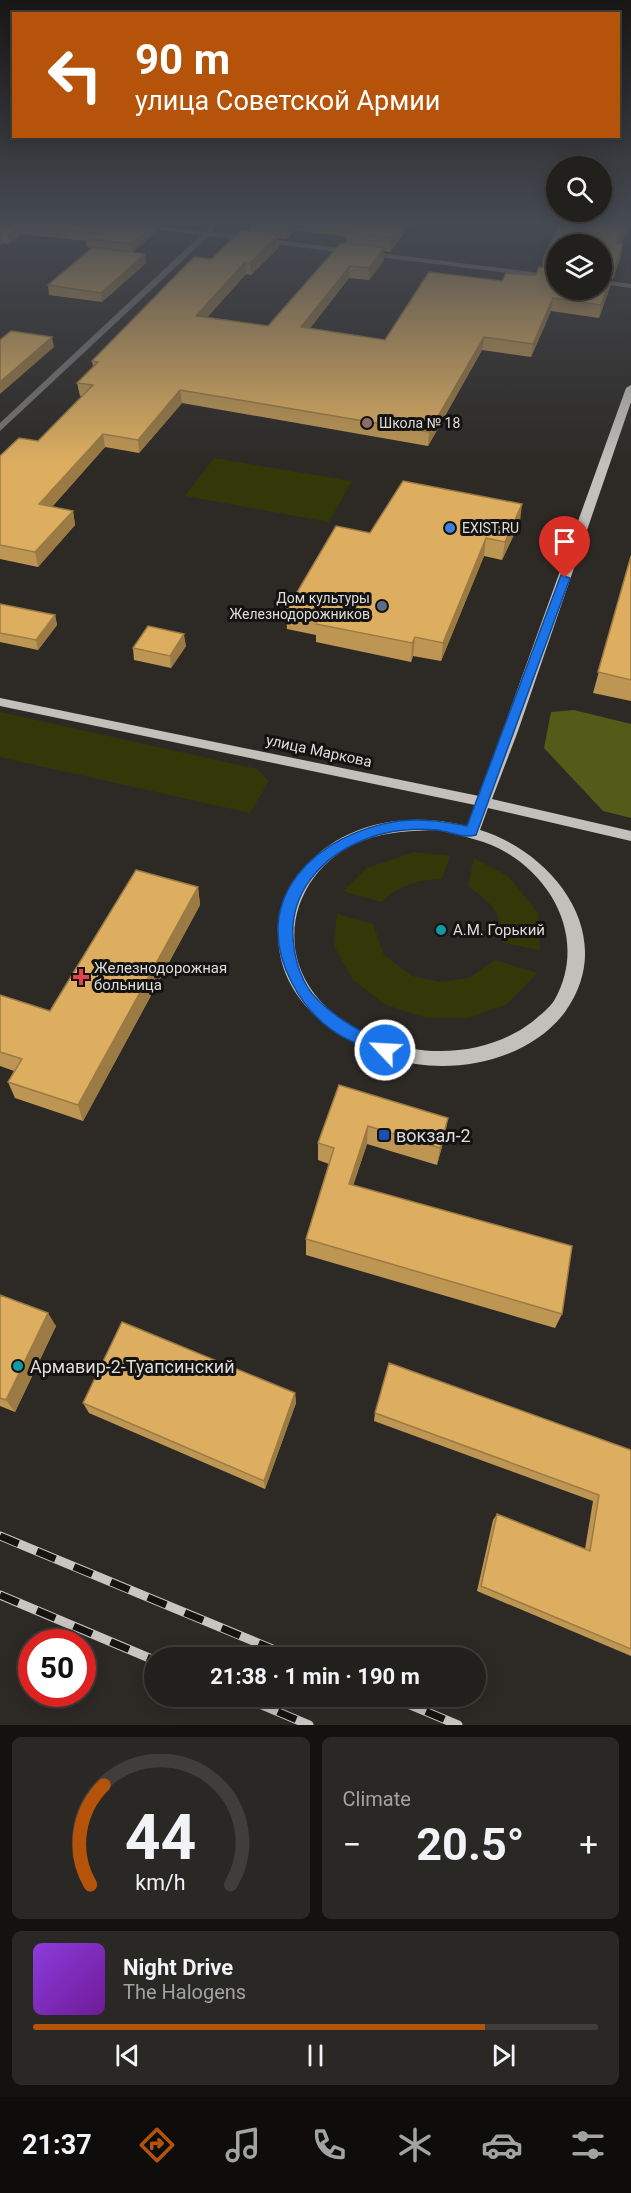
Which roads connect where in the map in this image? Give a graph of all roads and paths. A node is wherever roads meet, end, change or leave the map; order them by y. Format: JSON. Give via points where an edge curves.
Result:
{"nodes":[{"id":1,"x":133,"y":304,"type":"edge"},
{"id":2,"x":631,"y":388,"type":"edge"},
{"id":3,"x":0,"y":428,"type":"edge"},
{"id":4,"x":0,"y":702,"type":"edge"},
{"id":5,"x":485,"y":802,"type":"junction"},
{"id":6,"x":472,"y":832,"type":"junction"},
{"id":7,"x":631,"y":836,"type":"edge"}],
"edges":[{"from":1,"to":3,"type":"street"},
{"from":2,"to":5,"type":"main road"},
{"from":4,"to":5,"type":"main road","name":"улица Маркова"},
{"from":5,"to":6,"type":"main road"},
{"from":5,"to":7,"type":"main road","name":"улица Маркова"},
{"from":6,"to":6,"type":"main road","via":[[437,825],[401,826],[366,833],[336,847],[311,867],[293,892],[284,927],[289,963],[308,999],[342,1030],[385,1050],[435,1059],[485,1054],[527,1036],[559,1007],[575,972],[577,936],[565,902],[542,872],[510,848]]}]}
